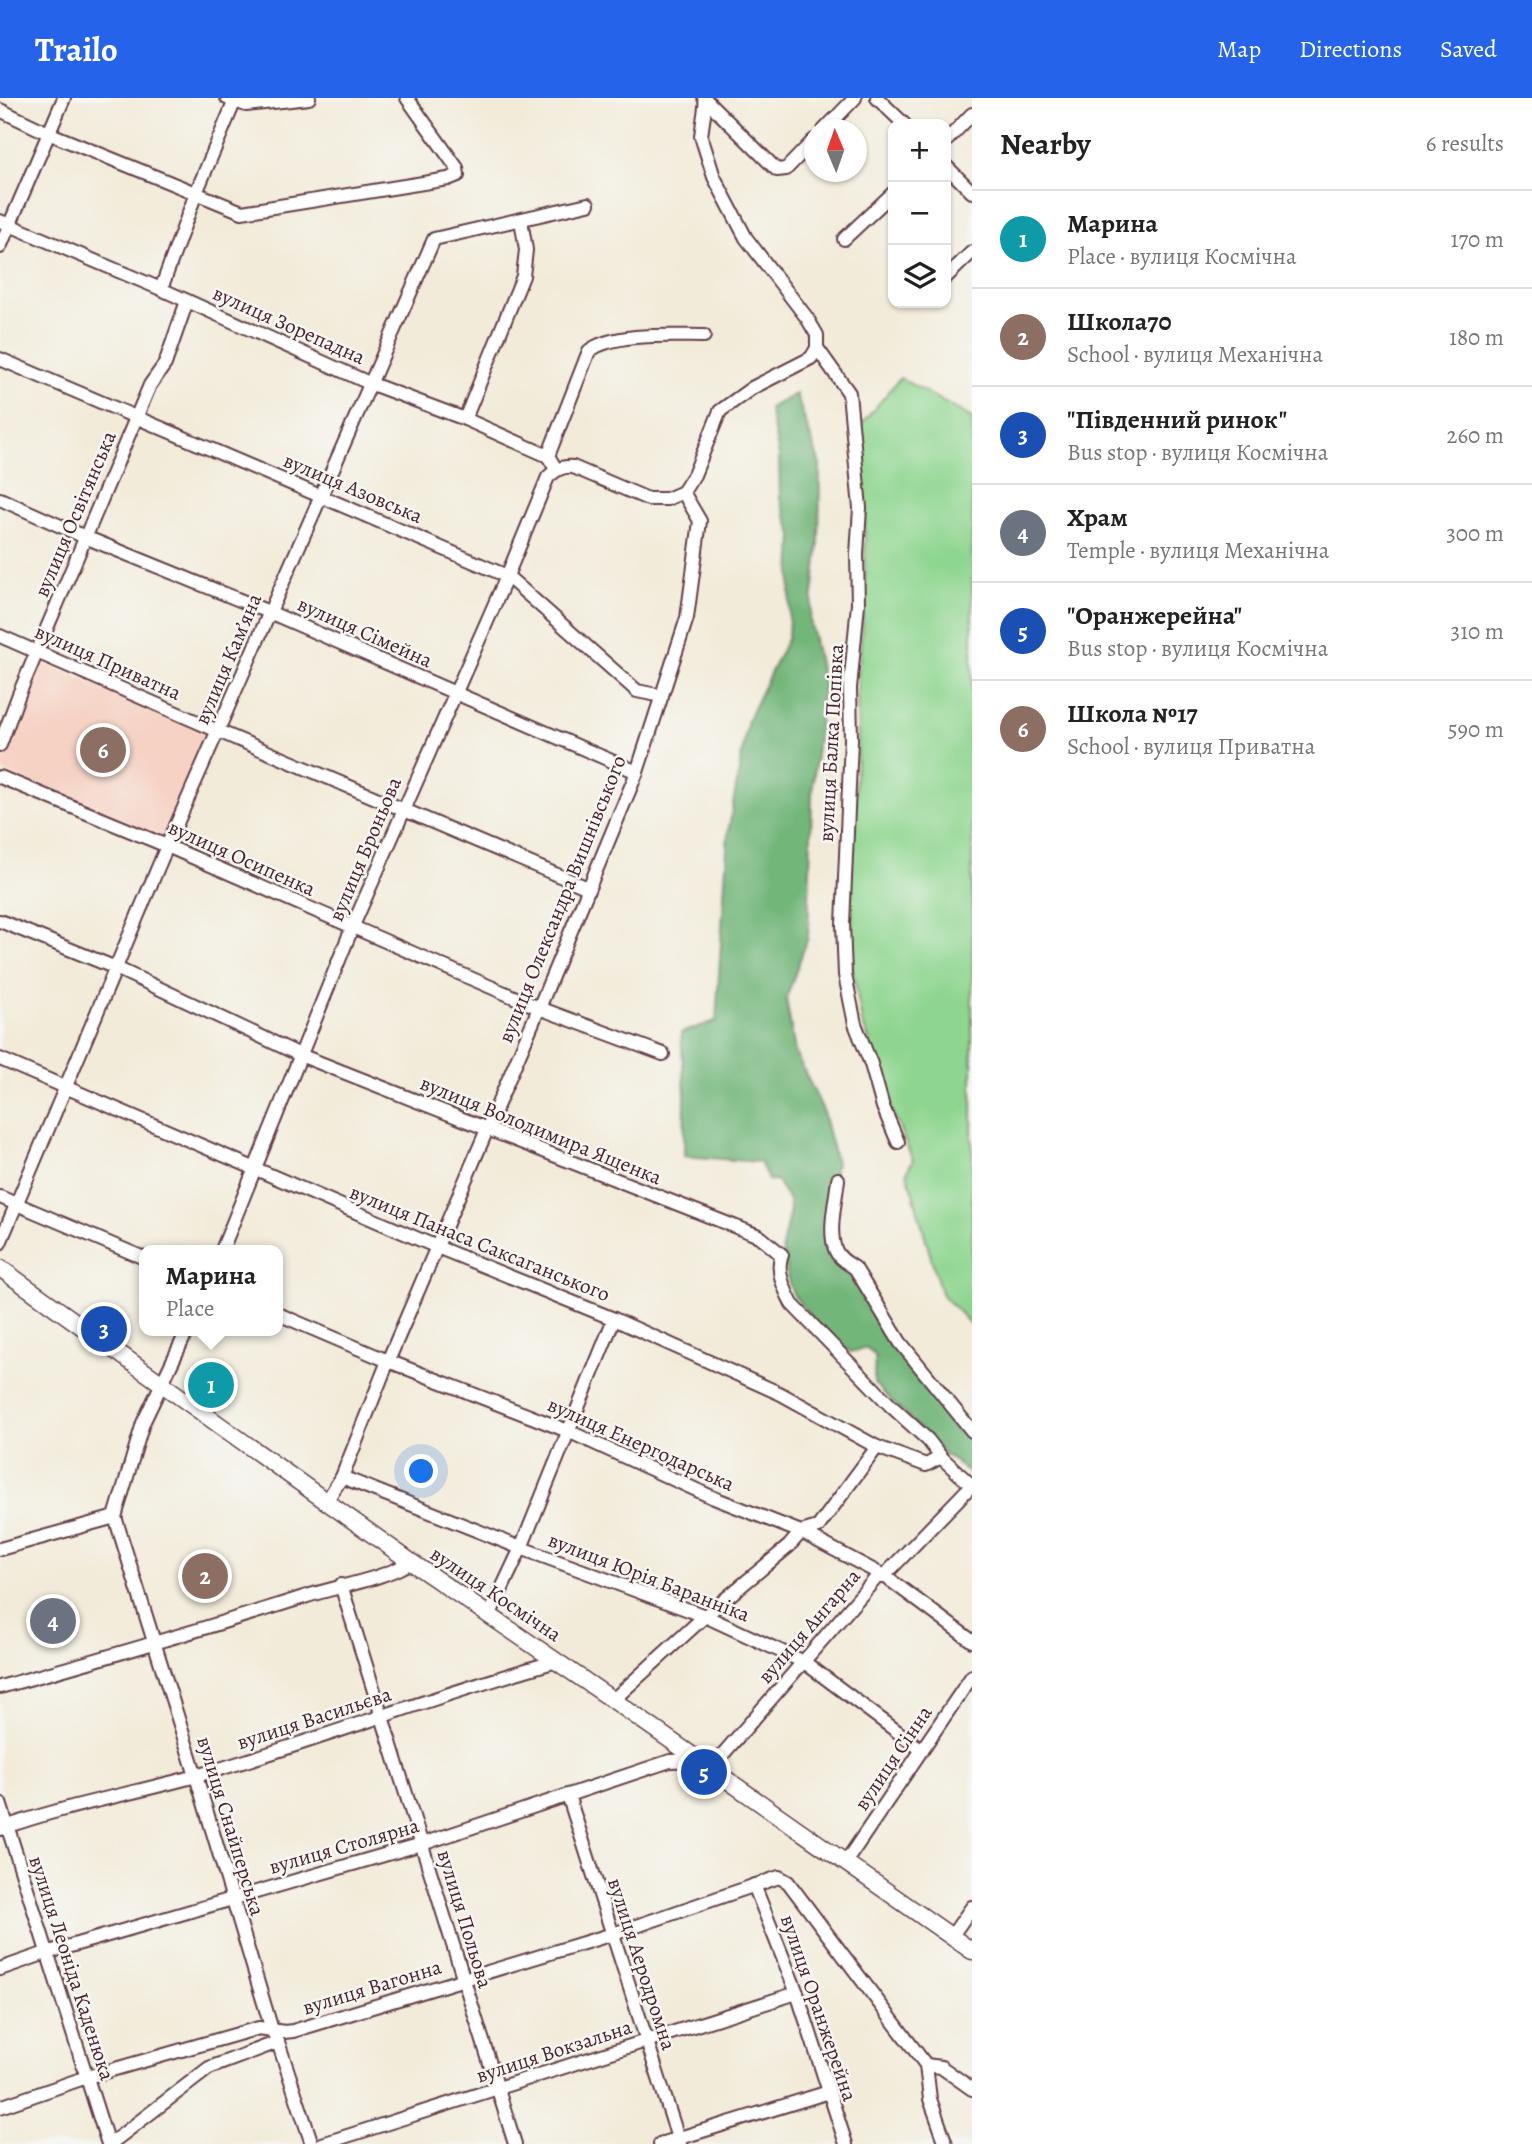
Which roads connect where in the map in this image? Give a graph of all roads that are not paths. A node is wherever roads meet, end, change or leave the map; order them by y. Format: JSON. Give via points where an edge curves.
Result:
{"nodes":[{"id":1,"x":64,"y":98,"type":"edge"},
{"id":2,"x":309,"y":98,"type":"edge"},
{"id":3,"x":407,"y":98,"type":"edge"},
{"id":4,"x":855,"y":98,"type":"edge"},
{"id":5,"x":877,"y":98,"type":"edge"},
{"id":6,"x":233,"y":99,"type":"edge"},
{"id":7,"x":706,"y":99,"type":"edge"},
{"id":8,"x":0,"y":110,"type":"edge"},
{"id":9,"x":972,"y":114,"type":"edge"},
{"id":10,"x":835,"y":119,"type":"edge"},
{"id":11,"x":899,"y":119,"type":"edge"},
{"id":12,"x":48,"y":132,"type":"junction"},
{"id":13,"x":951,"y":136,"type":"edge"},
{"id":14,"x":804,"y":150,"type":"edge"},
{"id":15,"x":951,"y":171,"type":"edge"},
{"id":16,"x":972,"y":192,"type":"edge"},
{"id":17,"x":196,"y":193,"type":"junction"},
{"id":18,"x":888,"y":197,"type":"edge"},
{"id":19,"x":588,"y":204,"type":"dead end"},
{"id":20,"x":521,"y":220,"type":"junction"},
{"id":21,"x":5,"y":223,"type":"edge"},
{"id":22,"x":844,"y":239,"type":"dead end"},
{"id":23,"x":0,"y":247,"type":"edge"},
{"id":24,"x":972,"y":252,"type":"edge"},
{"id":25,"x":962,"y":263,"type":"junction"},
{"id":26,"x":972,"y":272,"type":"edge"},
{"id":27,"x":951,"y":273,"type":"edge"},
{"id":28,"x":161,"y":289,"type":"junction"},
{"id":29,"x":187,"y":300,"type":"junction"},
{"id":30,"x":704,"y":336,"type":"dead end"},
{"id":31,"x":817,"y":348,"type":"junction"},
{"id":32,"x":0,"y":359,"type":"edge"},
{"id":33,"x":369,"y":383,"type":"junction"},
{"id":34,"x":136,"y":418,"type":"junction"},
{"id":35,"x":465,"y":419,"type":"junction"},
{"id":36,"x":548,"y":456,"type":"junction"},
{"id":37,"x":556,"y":470,"type":"junction"},
{"id":38,"x":683,"y":492,"type":"junction"},
{"id":39,"x":321,"y":495,"type":"junction"},
{"id":40,"x":0,"y":499,"type":"edge"},
{"id":41,"x":85,"y":537,"type":"junction"},
{"id":42,"x":507,"y":576,"type":"junction"},
{"id":43,"x":270,"y":612,"type":"junction"},
{"id":44,"x":0,"y":636,"type":"edge"},
{"id":45,"x":38,"y":652,"type":"junction"},
{"id":46,"x":455,"y":693,"type":"junction"},
{"id":47,"x":662,"y":696,"type":"junction"},
{"id":48,"x":218,"y":731,"type":"junction"},
{"id":49,"x":0,"y":745,"type":"edge"},
{"id":50,"x":637,"y":772,"type":"junction"},
{"id":51,"x":0,"y":778,"type":"edge"},
{"id":52,"x":403,"y":810,"type":"junction"},
{"id":53,"x":167,"y":846,"type":"junction"},
{"id":54,"x":588,"y":888,"type":"junction"},
{"id":55,"x":0,"y":921,"type":"edge"},
{"id":56,"x":352,"y":928,"type":"junction"},
{"id":57,"x":116,"y":968,"type":"junction"},
{"id":58,"x":539,"y":1008,"type":"junction"},
{"id":59,"x":663,"y":1054,"type":"dead end"},
{"id":60,"x":300,"y":1055,"type":"junction"},
{"id":61,"x":0,"y":1059,"type":"edge"},
{"id":62,"x":66,"y":1089,"type":"junction"},
{"id":63,"x":486,"y":1129,"type":"junction"},
{"id":64,"x":898,"y":1142,"type":"dead end"},
{"id":65,"x":254,"y":1170,"type":"junction"},
{"id":66,"x":838,"y":1180,"type":"dead end"},
{"id":67,"x":0,"y":1197,"type":"edge"},
{"id":68,"x":16,"y":1204,"type":"junction"},
{"id":69,"x":0,"y":1243,"type":"edge"},
{"id":70,"x":224,"y":1245,"type":"edge"},
{"id":71,"x":437,"y":1247,"type":"junction"},
{"id":72,"x":139,"y":1255,"type":"edge"},
{"id":73,"x":0,"y":1268,"type":"edge"},
{"id":74,"x":283,"y":1316,"type":"edge"},
{"id":75,"x":614,"y":1319,"type":"junction"},
{"id":76,"x":185,"y":1336,"type":"edge"},
{"id":77,"x":388,"y":1361,"type":"junction"},
{"id":78,"x":162,"y":1384,"type":"junction"},
{"id":79,"x":568,"y":1431,"type":"junction"},
{"id":80,"x":972,"y":1432,"type":"edge"},
{"id":81,"x":877,"y":1447,"type":"junction"},
{"id":82,"x":941,"y":1457,"type":"junction"},
{"id":83,"x":342,"y":1477,"type":"junction"},
{"id":84,"x":972,"y":1486,"type":"edge"},
{"id":85,"x":327,"y":1500,"type":"junction"},
{"id":86,"x":115,"y":1517,"type":"junction"},
{"id":87,"x":800,"y":1532,"type":"junction"},
{"id":88,"x":0,"y":1549,"type":"edge"},
{"id":89,"x":521,"y":1549,"type":"junction"},
{"id":90,"x":411,"y":1562,"type":"junction"},
{"id":91,"x":883,"y":1577,"type":"junction"},
{"id":92,"x":341,"y":1585,"type":"junction"},
{"id":93,"x":490,"y":1614,"type":"junction"},
{"id":94,"x":705,"y":1616,"type":"junction"},
{"id":95,"x":972,"y":1641,"type":"edge"},
{"id":96,"x":155,"y":1644,"type":"junction"},
{"id":97,"x":557,"y":1661,"type":"junction"},
{"id":98,"x":804,"y":1662,"type":"junction"},
{"id":99,"x":972,"y":1676,"type":"edge"},
{"id":100,"x":0,"y":1687,"type":"edge"},
{"id":101,"x":614,"y":1700,"type":"junction"},
{"id":102,"x":382,"y":1717,"type":"junction"},
{"id":103,"x":922,"y":1750,"type":"junction"},
{"id":104,"x":704,"y":1764,"type":"junction"},
{"id":105,"x":196,"y":1776,"type":"junction"},
{"id":106,"x":568,"y":1795,"type":"junction"},
{"id":107,"x":0,"y":1803,"type":"edge"},
{"id":108,"x":4,"y":1828,"type":"edge"},
{"id":109,"x":422,"y":1844,"type":"junction"},
{"id":110,"x":845,"y":1863,"type":"junction"},
{"id":111,"x":754,"y":1885,"type":"junction"},
{"id":112,"x":233,"y":1899,"type":"junction"},
{"id":113,"x":972,"y":1907,"type":"edge"},
{"id":114,"x":613,"y":1934,"type":"junction"},
{"id":115,"x":951,"y":1937,"type":"junction"},
{"id":116,"x":972,"y":1951,"type":"edge"},
{"id":117,"x":46,"y":1953,"type":"junction"},
{"id":118,"x":0,"y":1969,"type":"edge"},
{"id":119,"x":463,"y":1979,"type":"junction"},
{"id":120,"x":797,"y":1993,"type":"junction"},
{"id":121,"x":275,"y":2036,"type":"junction"},
{"id":122,"x":647,"y":2041,"type":"junction"},
{"id":123,"x":926,"y":2065,"type":"junction"},
{"id":124,"x":87,"y":2077,"type":"junction"},
{"id":125,"x":498,"y":2089,"type":"junction"},
{"id":126,"x":972,"y":2089,"type":"edge"},
{"id":127,"x":829,"y":2092,"type":"junction"},
{"id":128,"x":0,"y":2107,"type":"edge"},
{"id":129,"x":679,"y":2141,"type":"edge"},
{"id":130,"x":109,"y":2144,"type":"edge"},
{"id":131,"x":312,"y":2144,"type":"edge"},
{"id":132,"x":322,"y":2144,"type":"edge"},
{"id":133,"x":515,"y":2144,"type":"edge"},
{"id":134,"x":660,"y":2144,"type":"edge"},
{"id":135,"x":846,"y":2144,"type":"edge"},
{"id":136,"x":946,"y":2144,"type":"edge"}],
"edges":[{"from":1,"to":12,"type":"street"},
{"from":2,"to":6,"type":"street","via":[[255,105]]},
{"from":3,"to":17,"type":"street","via":[[458,174],[242,212]]},
{"from":4,"to":10,"type":"street"},
{"from":5,"to":11,"type":"street"},
{"from":6,"to":17,"type":"street"},
{"from":7,"to":14,"type":"street","via":[[777,170],[786,169]]},
{"from":7,"to":31,"type":"street","name":"вулиця Балка Попівка","via":[[701,136],[714,177],[746,238],[812,326]]},
{"from":8,"to":12,"type":"street"},
{"from":9,"to":13,"type":"street"},
{"from":12,"to":17,"type":"street"},
{"from":12,"to":21,"type":"street"},
{"from":15,"to":16,"type":"street"},
{"from":17,"to":28,"type":"street"},
{"from":18,"to":22,"type":"street"},
{"from":19,"to":20,"type":"street","name":"вулиця Кам’яна"},
{"from":20,"to":33,"type":"street","name":"вулиця Кам’яна","via":[[434,239]]},
{"from":20,"to":35,"type":"street","via":[[526,250],[523,276]]},
{"from":21,"to":23,"type":"street"},
{"from":21,"to":28,"type":"street","name":"вулиця Зорепадна"},
{"from":24,"to":25,"type":"street"},
{"from":25,"to":26,"type":"street"},
{"from":25,"to":27,"type":"street"},
{"from":28,"to":29,"type":"street","name":"вулиця Зорепадна"},
{"from":29,"to":33,"type":"street","name":"вулиця Зорепадна"},
{"from":29,"to":34,"type":"street","name":"вулиця Освітянська","via":[[165,365],[150,385]]},
{"from":30,"to":36,"type":"street","via":[[650,336],[598,344],[589,351]]},
{"from":31,"to":38,"type":"street","via":[[811,358],[752,388],[720,411]]},
{"from":31,"to":64,"type":"street","name":"вулиця Балка Попівка","via":[[849,393],[860,508],[850,688],[845,975],[856,1024]]},
{"from":32,"to":34,"type":"street","name":"вулиця Азовська"},
{"from":33,"to":35,"type":"street","name":"вулиця Зорепадна"},
{"from":33,"to":39,"type":"street","name":"вулиця Кам’яна"},
{"from":34,"to":39,"type":"street","name":"вулиця Азовська"},
{"from":34,"to":41,"type":"street","name":"вулиця Освітянська"},
{"from":35,"to":36,"type":"street","name":"вулиця Зорепадна"},
{"from":36,"to":37,"type":"street"},
{"from":37,"to":38,"type":"street","via":[[573,467],[648,499],[667,499]]},
{"from":37,"to":42,"type":"street","name":"вулиця Броньова","via":[[548,477]]},
{"from":38,"to":47,"type":"street","name":"вулиця Олександра Вишнівського","via":[[699,521],[687,618]]},
{"from":39,"to":42,"type":"street","name":"вулиця Азовська"},
{"from":39,"to":43,"type":"street","name":"вулиця Кам’яна"},
{"from":40,"to":41,"type":"street","name":"вулиця Сімейна"},
{"from":41,"to":43,"type":"street","name":"вулиця Сімейна"},
{"from":41,"to":45,"type":"street","name":"вулиця Освітянська"},
{"from":42,"to":46,"type":"street","name":"вулиця Броньова"},
{"from":42,"to":47,"type":"street","name":"вулиця Азовська","via":[[637,691]]},
{"from":43,"to":46,"type":"street","name":"вулиця Сімейна"},
{"from":43,"to":48,"type":"street","name":"вулиця Кам’яна"},
{"from":44,"to":45,"type":"street","name":"вулиця Приватна"},
{"from":45,"to":48,"type":"street","name":"вулиця Приватна"},
{"from":45,"to":49,"type":"street","name":"вулиця Освітянська"},
{"from":46,"to":50,"type":"street","name":"вулиця Сімейна"},
{"from":46,"to":52,"type":"street","name":"вулиця Броньова"},
{"from":47,"to":50,"type":"street","name":"вулиця Олександра Вишнівського"},
{"from":48,"to":52,"type":"street","name":"вулиця Приватна"},
{"from":48,"to":53,"type":"street","name":"вулиця Кам’яна"},
{"from":50,"to":54,"type":"street","name":"вулиця Олександра Вишнівського"},
{"from":51,"to":53,"type":"street","name":"вулиця Осипенка"},
{"from":52,"to":54,"type":"street","name":"вулиця Приватна"},
{"from":52,"to":56,"type":"street","name":"вулиця Броньова"},
{"from":53,"to":56,"type":"street","name":"вулиця Осипенка"},
{"from":53,"to":57,"type":"street","name":"вулиця Кам’яна"},
{"from":54,"to":58,"type":"street","name":"вулиця Олександра Вишнівського"},
{"from":55,"to":57,"type":"street","name":"вулиця Володимира Ященка"},
{"from":56,"to":58,"type":"street","name":"вулиця Осипенка"},
{"from":56,"to":60,"type":"street","name":"вулиця Броньова"},
{"from":57,"to":60,"type":"street","name":"вулиця Володимира Ященка"},
{"from":57,"to":62,"type":"street","name":"вулиця Кам’яна"},
{"from":58,"to":59,"type":"street","name":"вулиця Осипенка"},
{"from":58,"to":63,"type":"street","name":"вулиця Олександра Вишнівського"},
{"from":60,"to":63,"type":"street","name":"вулиця Володимира Ященка"},
{"from":60,"to":65,"type":"street","name":"вулиця Броньова"},
{"from":61,"to":62,"type":"street","name":"вулиця Панаса Саксаганського"},
{"from":62,"to":65,"type":"street","name":"вулиця Панаса Саксаганського"},
{"from":62,"to":68,"type":"street","name":"вулиця Кам’яна"},
{"from":63,"to":71,"type":"street","name":"вулиця Олександра Вишнівського"},
{"from":63,"to":82,"type":"street","name":"вулиця Володимира Ященка","via":[[758,1236],[782,1255],[778,1264],[792,1304]]},
{"from":65,"to":70,"type":"street","name":"вулиця Броньова"},
{"from":65,"to":71,"type":"street","name":"вулиця Панаса Саксаганського"},
{"from":66,"to":80,"type":"street","via":[[835,1250],[855,1268],[900,1342]]},
{"from":67,"to":68,"type":"street"},
{"from":68,"to":69,"type":"street","name":"вулиця Кам’яна"},
{"from":68,"to":72,"type":"street"},
{"from":71,"to":75,"type":"street","name":"вулиця Панаса Саксаганського"},
{"from":71,"to":77,"type":"street","name":"вулиця Олександра Вишнівського"},
{"from":73,"to":78,"type":"main road","name":"вулиця Космічна"},
{"from":74,"to":77,"type":"street","name":"вулиця Енергодарська"},
{"from":75,"to":79,"type":"street"},
{"from":75,"to":81,"type":"street","name":"вулиця Панаса Саксаганського","via":[[781,1394]]},
{"from":76,"to":78,"type":"street"},
{"from":77,"to":79,"type":"street","name":"вулиця Енергодарська"},
{"from":77,"to":83,"type":"street","name":"вулиця Олександра Вишнівського"},
{"from":78,"to":85,"type":"main road","name":"вулиця Космічна"},
{"from":78,"to":86,"type":"street","via":[[143,1423]]},
{"from":79,"to":87,"type":"street","name":"вулиця Енергодарська"},
{"from":79,"to":89,"type":"street"},
{"from":81,"to":82,"type":"street","name":"вулиця Панаса Саксаганського","via":[[926,1465]]},
{"from":81,"to":87,"type":"street","via":[[818,1527]]},
{"from":82,"to":84,"type":"street","name":"вулиця Володимира Ященка"},
{"from":83,"to":85,"type":"street","name":"вулиця Олександра Вишнівського"},
{"from":83,"to":89,"type":"street","name":"вулиця Юрія Баранніка"},
{"from":84,"to":91,"type":"street","name":"вулиця Ангарна"},
{"from":85,"to":90,"type":"main road","name":"вулиця Космічна"},
{"from":86,"to":88,"type":"street"},
{"from":86,"to":96,"type":"street","name":"вулиця Снайперська"},
{"from":87,"to":91,"type":"street","name":"вулиця Енергодарська"},
{"from":87,"to":94,"type":"street","via":[[758,1574]]},
{"from":89,"to":93,"type":"street"},
{"from":89,"to":94,"type":"street","name":"вулиця Юрія Баранніка"},
{"from":90,"to":92,"type":"street"},
{"from":90,"to":93,"type":"main road","name":"вулиця Космічна"},
{"from":91,"to":95,"type":"street","name":"вулиця Енергодарська"},
{"from":91,"to":98,"type":"street","name":"вулиця Ангарна","via":[[877,1577]]},
{"from":92,"to":96,"type":"street"},
{"from":92,"to":102,"type":"street","name":"вулиця Польова"},
{"from":93,"to":97,"type":"main road","name":"вулиця Космічна"},
{"from":94,"to":98,"type":"street","name":"вулиця Юрія Баранніка"},
{"from":94,"to":101,"type":"street"},
{"from":96,"to":100,"type":"street"},
{"from":96,"to":105,"type":"street","name":"вулиця Снайперська"},
{"from":97,"to":101,"type":"main road","name":"вулиця Космічна"},
{"from":97,"to":102,"type":"street","name":"вулиця Васильєва"},
{"from":98,"to":103,"type":"street","name":"вулиця Юрія Баранніка"},
{"from":98,"to":104,"type":"street","name":"вулиця Ангарна"},
{"from":99,"to":103,"type":"street","name":"вулиця Сінна"},
{"from":101,"to":104,"type":"main road","name":"вулиця Космічна"},
{"from":102,"to":105,"type":"street","name":"вулиця Васильєва"},
{"from":102,"to":109,"type":"street","name":"вулиця Польова"},
{"from":103,"to":110,"type":"street","name":"вулиця Сінна"},
{"from":104,"to":106,"type":"street","name":"вулиця Столярна","via":[[670,1761]]},
{"from":104,"to":110,"type":"main road","name":"вулиця Космічна"},
{"from":105,"to":108,"type":"street","name":"вулиця Васильєва"},
{"from":105,"to":112,"type":"street","name":"вулиця Снайперська"},
{"from":106,"to":109,"type":"street","name":"вулиця Столярна"},
{"from":106,"to":114,"type":"street","name":"вулиця Аеродромна"},
{"from":107,"to":108,"type":"street","name":"вулиця Леоніда Каденюка"},
{"from":108,"to":117,"type":"street","name":"вулиця Леоніда Каденюка"},
{"from":109,"to":112,"type":"street","name":"вулиця Столярна"},
{"from":109,"to":119,"type":"street","name":"вулиця Польова"},
{"from":110,"to":115,"type":"main road","name":"вулиця Космічна"},
{"from":111,"to":114,"type":"street","name":"вулиця Вагонна"},
{"from":111,"to":120,"type":"street","name":"вулиця Оранжерейна"},
{"from":111,"to":123,"type":"street","name":"вулиця Вагонна","via":[[784,1878]]},
{"from":112,"to":117,"type":"street","name":"вулиця Столярна"},
{"from":112,"to":121,"type":"street","name":"вулиця Снайперська"},
{"from":113,"to":115,"type":"street"},
{"from":114,"to":119,"type":"street","name":"вулиця Вагонна"},
{"from":114,"to":122,"type":"street","name":"вулиця Аеродромна"},
{"from":115,"to":116,"type":"main road","name":"вулиця Космічна"},
{"from":117,"to":118,"type":"street","name":"вулиця Столярна"},
{"from":117,"to":124,"type":"street","name":"вулиця Леоніда Каденюка"},
{"from":119,"to":121,"type":"street","name":"вулиця Вагонна"},
{"from":119,"to":125,"type":"street","name":"вулиця Польова"},
{"from":120,"to":122,"type":"street","name":"вулиця Вокзальна"},
{"from":120,"to":127,"type":"street","name":"вулиця Оранжерейна"},
{"from":121,"to":124,"type":"street","name":"вулиця Вагонна","via":[[259,2028]]},
{"from":121,"to":130,"type":"street","via":[[209,2068]]},
{"from":121,"to":131,"type":"street","name":"вулиця Снайперська"},
{"from":122,"to":125,"type":"street","name":"вулиця Вокзальна"},
{"from":122,"to":129,"type":"street","name":"вулиця Аеродромна"},
{"from":123,"to":126,"type":"street","via":[[941,2067]]},
{"from":123,"to":136,"type":"street","via":[[930,2099]]},
{"from":124,"to":128,"type":"street","name":"вулиця Вагонна"},
{"from":124,"to":130,"type":"street","name":"вулиця Леоніда Каденюка"},
{"from":125,"to":132,"type":"street","name":"вулиця Вокзальна"},
{"from":125,"to":133,"type":"street","name":"вулиця Польова"},
{"from":127,"to":129,"type":"street"},
{"from":127,"to":135,"type":"street","name":"вулиця Оранжерейна"},
{"from":129,"to":134,"type":"street"}]}
